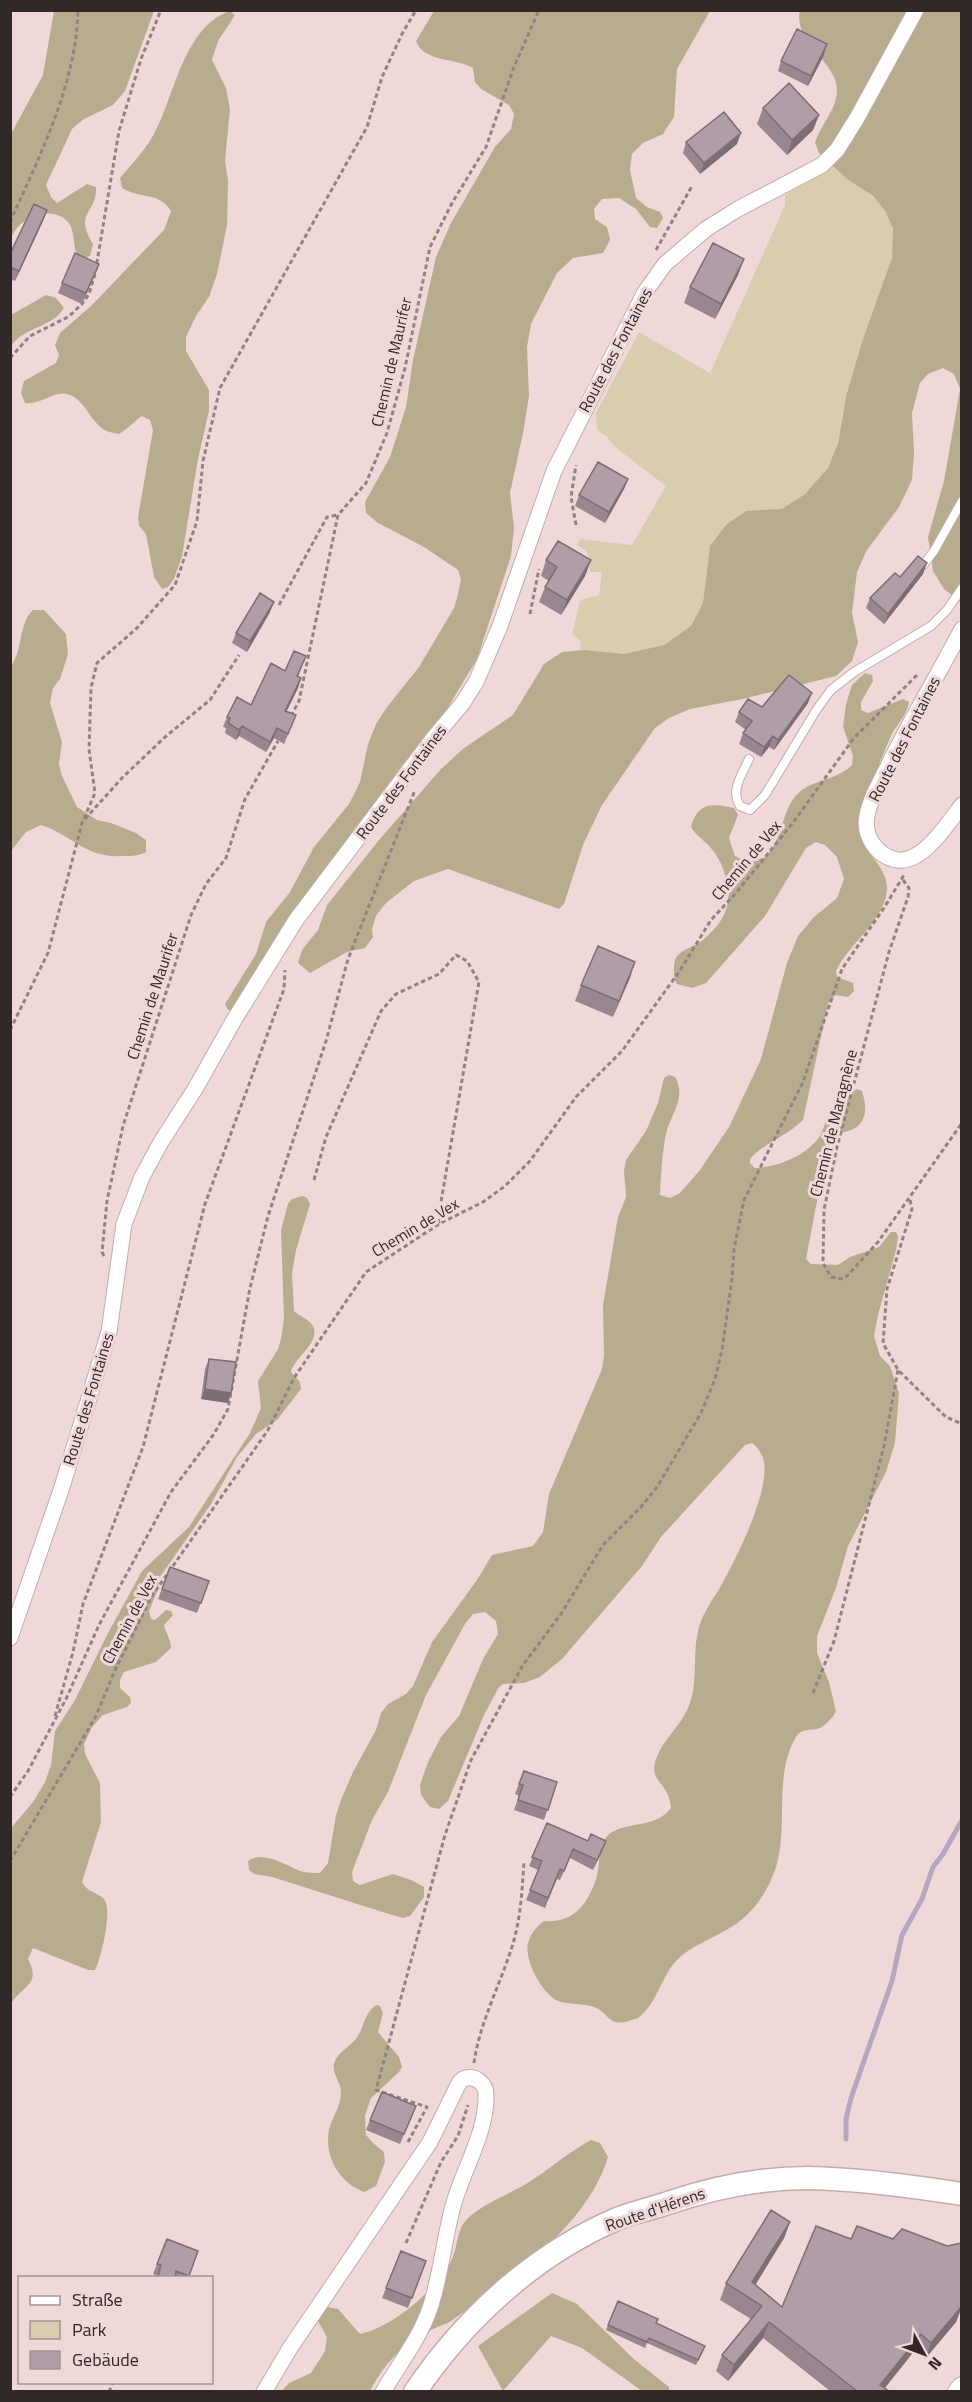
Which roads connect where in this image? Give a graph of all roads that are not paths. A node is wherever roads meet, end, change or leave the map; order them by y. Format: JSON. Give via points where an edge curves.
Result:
{"nodes":[{"id":1,"x":916,"y":10,"type":"edge"},
{"id":2,"x":962,"y":501,"type":"edge"},
{"id":3,"x":923,"y":565,"type":"edge"},
{"id":4,"x":962,"y":588,"type":"edge"},
{"id":5,"x":962,"y":628,"type":"edge"},
{"id":6,"x":749,"y":759,"type":"dead end"},
{"id":7,"x":962,"y":806,"type":"edge"},
{"id":8,"x":10,"y":1638,"type":"edge"},
{"id":9,"x":922,"y":2188,"type":"junction"},
{"id":10,"x":962,"y":2194,"type":"edge"},
{"id":11,"x":962,"y":2205,"type":"edge"},
{"id":12,"x":962,"y":2387,"type":"edge"},
{"id":13,"x":264,"y":2391,"type":"edge"},
{"id":14,"x":383,"y":2391,"type":"edge"},
{"id":15,"x":415,"y":2391,"type":"edge"},
{"id":16,"x":958,"y":2391,"type":"edge"}],
"edges":[{"from":1,"to":8,"type":"street","name":"Route des Fontaines","via":[[837,150],[822,165],[706,229],[666,264],[645,292],[554,471],[500,626],[476,682],[296,920],[141,1177],[124,1224],[109,1332],[97,1376]]},
{"from":2,"to":3,"type":"lane"},
{"from":4,"to":6,"type":"lane","via":[[931,626],[831,690],[765,795],[750,810],[740,806],[735,796]]},
{"from":5,"to":7,"type":"street","name":"Route des Fontaines","via":[[880,782],[866,818],[869,838],[893,859],[906,859],[933,841]]},
{"from":9,"to":10,"type":"main road","name":"Route d'Hérens"},
{"from":9,"to":11,"type":"main road","name":"Route d'Hérens"},
{"from":9,"to":15,"type":"main road","name":"Route d'Hérens","via":[[806,2178],[759,2181],[704,2191],[618,2219],[540,2262],[496,2297],[457,2337]]},
{"from":12,"to":16,"type":"street"},
{"from":13,"to":14,"type":"street","via":[[430,2142],[459,2083],[476,2079],[487,2096],[484,2117],[454,2204],[430,2308]]}]}
